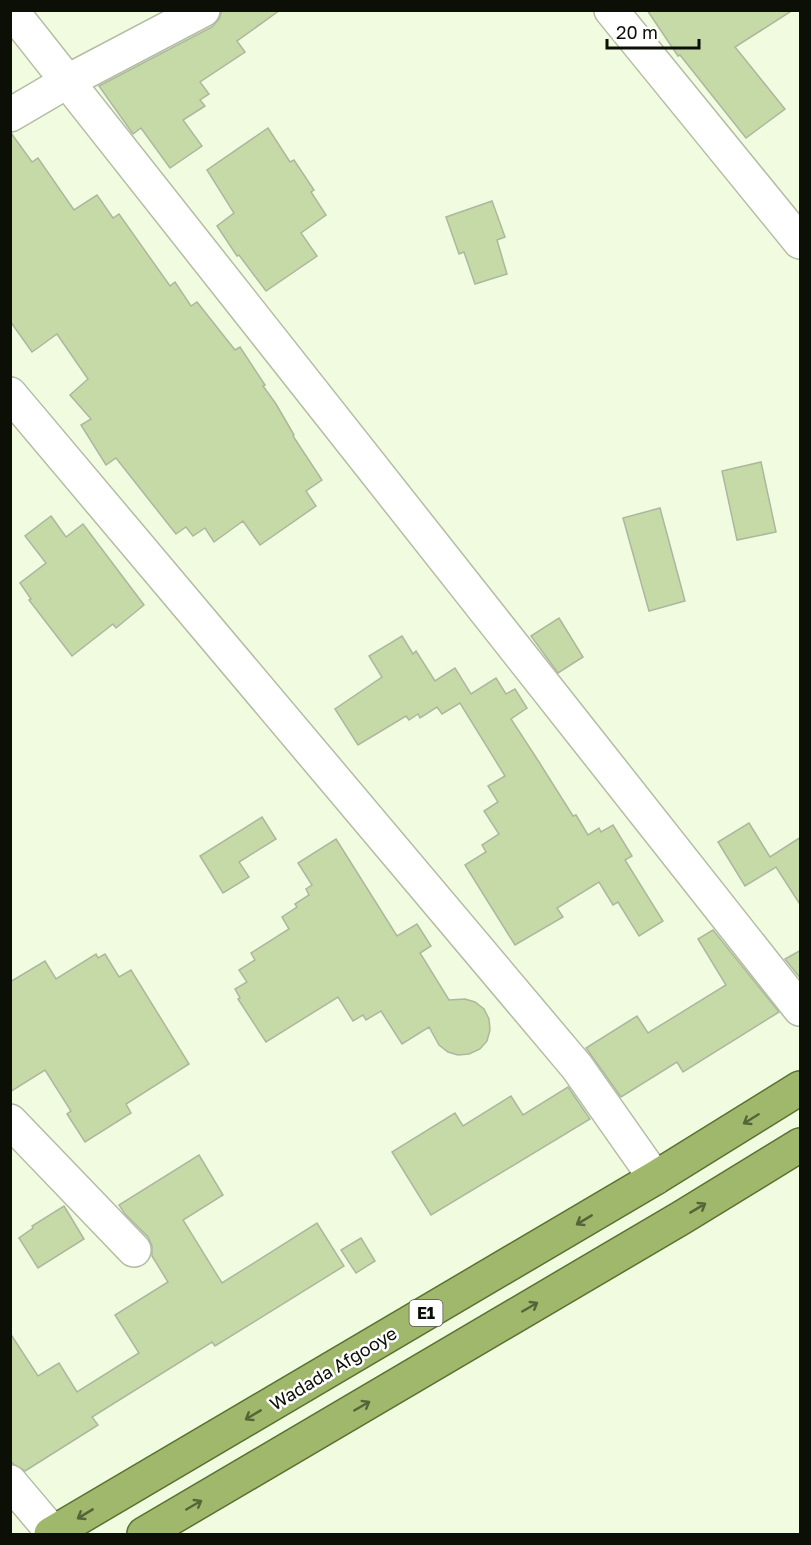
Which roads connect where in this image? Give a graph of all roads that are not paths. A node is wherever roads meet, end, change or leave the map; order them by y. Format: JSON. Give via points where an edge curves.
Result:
{"nodes":[{"id":1,"x":11,"y":10,"type":"edge"},
{"id":2,"x":203,"y":10,"type":"edge"},
{"id":3,"x":611,"y":10,"type":"edge"},
{"id":4,"x":68,"y":81,"type":"junction"},
{"id":5,"x":10,"y":115,"type":"edge"},
{"id":6,"x":801,"y":242,"type":"edge"},
{"id":7,"x":10,"y":394,"type":"edge"},
{"id":8,"x":801,"y":1009,"type":"edge"},
{"id":9,"x":801,"y":1088,"type":"edge"},
{"id":10,"x":10,"y":1121,"type":"edge"},
{"id":11,"x":801,"y":1145,"type":"edge"},
{"id":12,"x":655,"y":1178,"type":"junction"},
{"id":13,"x":134,"y":1250,"type":"dead end"},
{"id":14,"x":10,"y":1482,"type":"edge"},
{"id":15,"x":52,"y":1534,"type":"edge"},
{"id":16,"x":144,"y":1534,"type":"edge"}],
"edges":[{"from":1,"to":4,"type":"street"},
{"from":2,"to":4,"type":"street"},
{"from":3,"to":6,"type":"street"},
{"from":4,"to":5,"type":"street"},
{"from":4,"to":8,"type":"street"},
{"from":7,"to":12,"type":"street","via":[[577,1067]]},
{"from":9,"to":12,"type":"highway","name":"Wadada Afgooye","number":"E1","one_way":true},
{"from":10,"to":13,"type":"street"},
{"from":16,"to":11,"type":"highway","one_way":true},
{"from":12,"to":15,"type":"highway","name":"Wadada Afgooye","number":"E1","one_way":true},
{"from":14,"to":15,"type":"street"}]}
